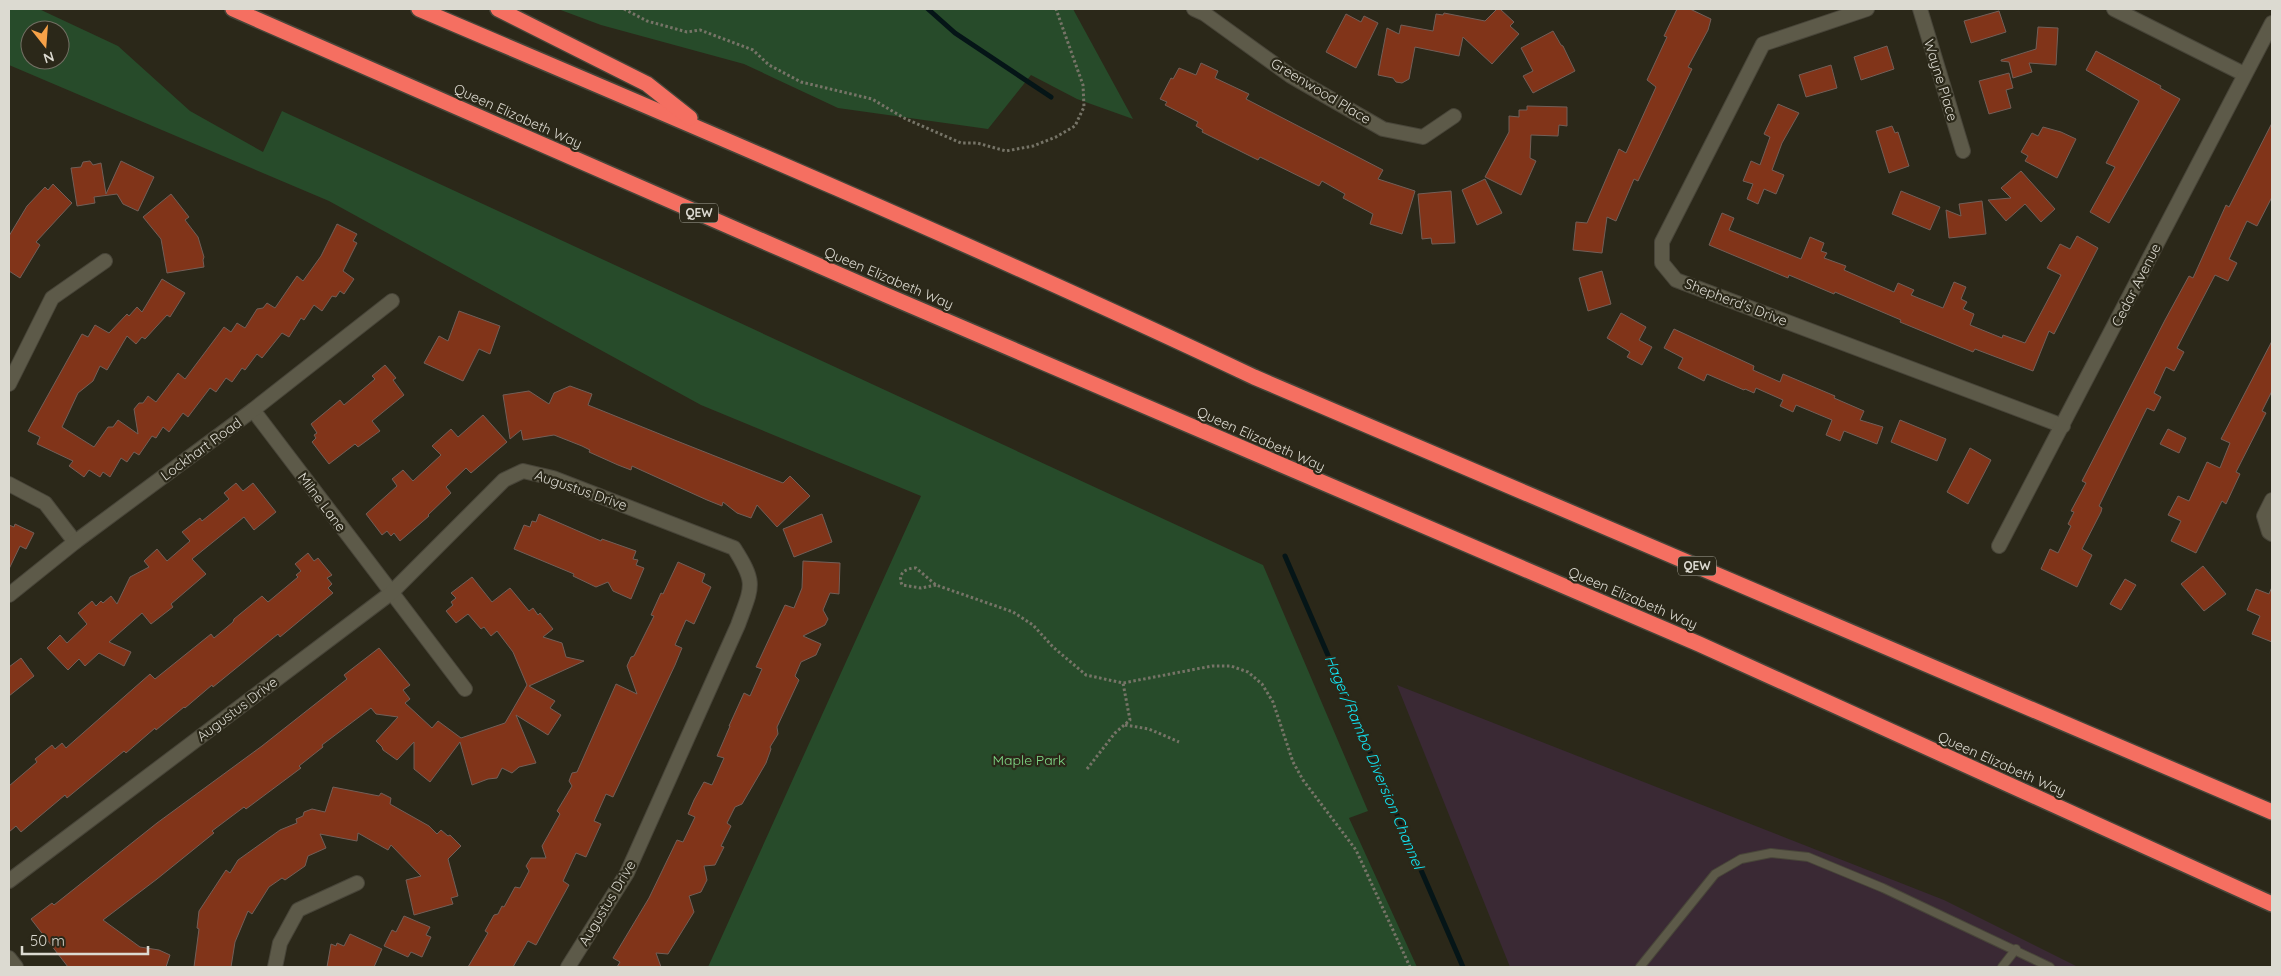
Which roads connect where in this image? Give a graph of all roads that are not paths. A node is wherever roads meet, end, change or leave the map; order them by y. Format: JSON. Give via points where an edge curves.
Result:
{"nodes":[{"id":1,"x":233,"y":9,"type":"edge"},
{"id":2,"x":419,"y":9,"type":"edge"},
{"id":3,"x":498,"y":9,"type":"edge"},
{"id":4,"x":1194,"y":9,"type":"edge"},
{"id":5,"x":1868,"y":9,"type":"edge"},
{"id":6,"x":1920,"y":9,"type":"edge"},
{"id":7,"x":2114,"y":9,"type":"edge"},
{"id":8,"x":2272,"y":23,"type":"edge"},
{"id":9,"x":2244,"y":74,"type":"junction"},
{"id":10,"x":1454,"y":116,"type":"dead end"},
{"id":11,"x":707,"y":131,"type":"junction"},
{"id":12,"x":1963,"y":151,"type":"dead end"},
{"id":13,"x":105,"y":260,"type":"dead end"},
{"id":14,"x":392,"y":301,"type":"dead end"},
{"id":15,"x":9,"y":384,"type":"edge"},
{"id":16,"x":253,"y":410,"type":"junction"},
{"id":17,"x":2063,"y":426,"type":"junction"},
{"id":18,"x":9,"y":484,"type":"edge"},
{"id":19,"x":2272,"y":500,"type":"edge"},
{"id":20,"x":2272,"y":534,"type":"edge"},
{"id":21,"x":75,"y":542,"type":"junction"},
{"id":22,"x":1999,"y":546,"type":"dead end"},
{"id":23,"x":391,"y":593,"type":"junction"},
{"id":24,"x":9,"y":595,"type":"edge"},
{"id":25,"x":465,"y":689,"type":"dead end"},
{"id":26,"x":2272,"y":812,"type":"edge"},
{"id":27,"x":9,"y":881,"type":"edge"},
{"id":28,"x":357,"y":883,"type":"dead end"},
{"id":29,"x":2272,"y":904,"type":"edge"},
{"id":30,"x":2016,"y":949,"type":"junction"},
{"id":31,"x":9,"y":958,"type":"edge"},
{"id":32,"x":16,"y":967,"type":"edge"},
{"id":33,"x":275,"y":967,"type":"edge"},
{"id":34,"x":568,"y":967,"type":"edge"},
{"id":35,"x":1640,"y":967,"type":"edge"},
{"id":36,"x":2002,"y":967,"type":"edge"},
{"id":37,"x":2050,"y":967,"type":"edge"}],
"edges":[{"from":1,"to":29,"type":"highway","name":"Queen Elizabeth Way","number":"QEW","via":[[886,295],[1699,644]]},
{"from":2,"to":11,"type":"highway","number":"QEW"},
{"from":3,"to":11,"type":"highway","via":[[647,84]]},
{"from":4,"to":10,"type":"street","name":"Greenwood Place","via":[[1291,76],[1384,129],[1423,137]]},
{"from":5,"to":17,"type":"street","name":"Shepherd's Drive","via":[[1763,44],[1662,242],[1662,263],[1676,280]]},
{"from":6,"to":12,"type":"street","name":"Wayne Place"},
{"from":7,"to":9,"type":"street"},
{"from":8,"to":9,"type":"street","name":"Cedar Avenue"},
{"from":9,"to":17,"type":"street","name":"Cedar Avenue"},
{"from":11,"to":26,"type":"highway","number":"QEW","via":[[1124,315],[1263,381]]},
{"from":13,"to":15,"type":"street","via":[[52,298]]},
{"from":14,"to":16,"type":"street","name":"Lockhart Road"},
{"from":16,"to":21,"type":"street","name":"Lockhart Road"},
{"from":16,"to":23,"type":"street","name":"Milne Lane"},
{"from":17,"to":22,"type":"street","name":"Cedar Avenue"},
{"from":18,"to":21,"type":"street","via":[[45,503]]},
{"from":19,"to":20,"type":"street","via":[[2264,516]]},
{"from":21,"to":24,"type":"street","name":"Lockhart Road"},
{"from":23,"to":25,"type":"street","name":"Milne Lane"},
{"from":23,"to":27,"type":"street","name":"Augustus Drive"},
{"from":23,"to":34,"type":"street","name":"Augustus Drive","via":[[504,480],[523,471],[553,478],[734,548],[749,571],[751,590],[738,625],[631,864]]},
{"from":28,"to":33,"type":"street","via":[[298,910],[280,943]]},
{"from":30,"to":35,"type":"lane","via":[[1808,857],[1771,853],[1741,859],[1715,874]]},
{"from":30,"to":36,"type":"lane"},
{"from":30,"to":37,"type":"lane"},
{"from":31,"to":32,"type":"street"}]}
